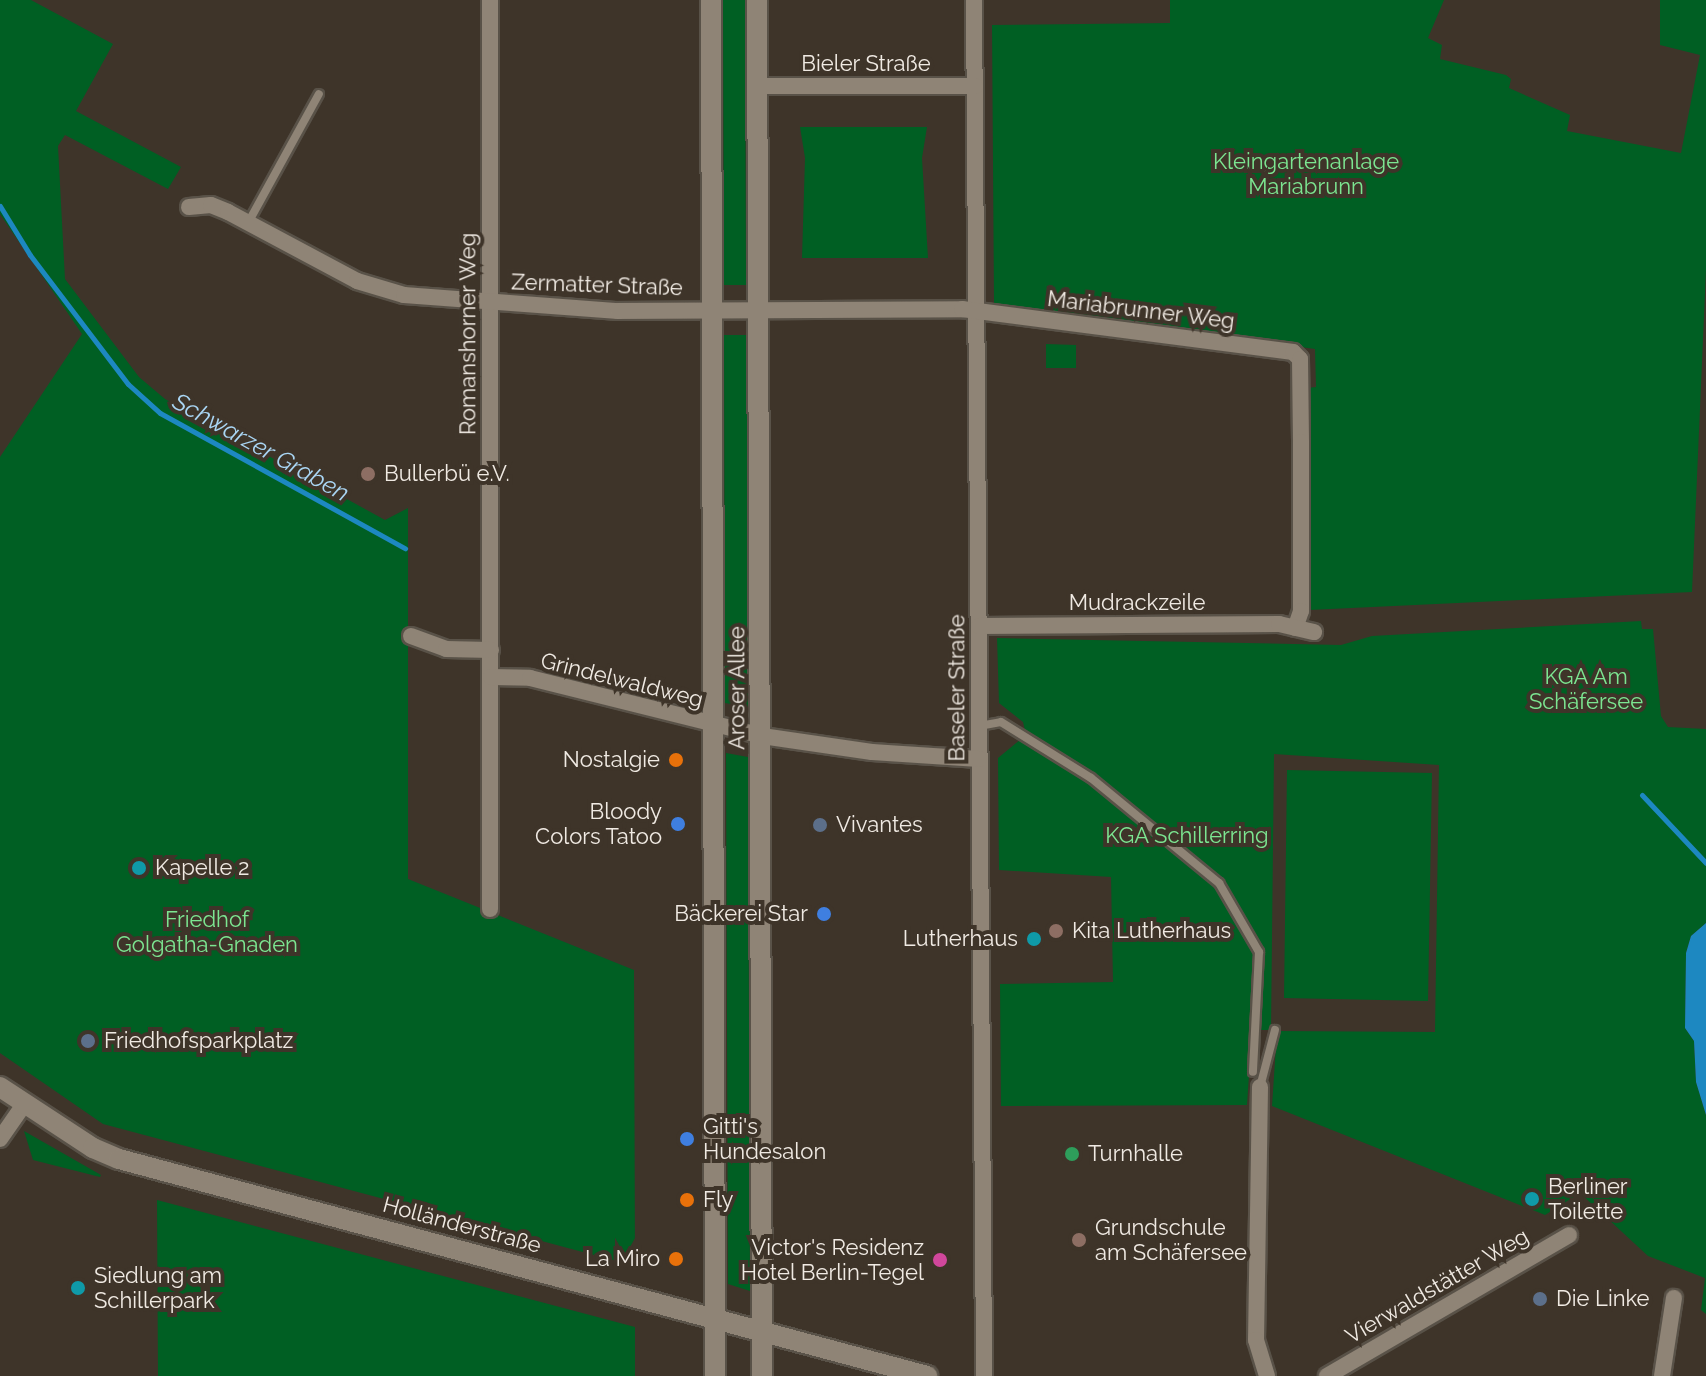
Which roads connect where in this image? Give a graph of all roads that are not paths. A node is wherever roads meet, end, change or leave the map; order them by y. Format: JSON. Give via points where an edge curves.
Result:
{"nodes":[{"id":1,"x":490,"y":0,"type":"edge"},
{"id":2,"x":711,"y":0,"type":"edge"},
{"id":3,"x":757,"y":0,"type":"edge"},
{"id":4,"x":974,"y":0,"type":"edge"},
{"id":5,"x":757,"y":86,"type":"junction"},
{"id":6,"x":975,"y":86,"type":"junction"},
{"id":7,"x":319,"y":94,"type":"dead end"},
{"id":8,"x":189,"y":207,"type":"dead end"},
{"id":9,"x":248,"y":223,"type":"junction"},
{"id":10,"x":490,"y":302,"type":"junction"},
{"id":11,"x":758,"y":310,"type":"junction"},
{"id":12,"x":713,"y":311,"type":"junction"},
{"id":13,"x":977,"y":311,"type":"junction"},
{"id":14,"x":979,"y":626,"type":"junction"},
{"id":15,"x":1295,"y":628,"type":"junction"},
{"id":16,"x":1314,"y":632,"type":"dead end"},
{"id":17,"x":411,"y":636,"type":"dead end"},
{"id":18,"x":491,"y":650,"type":"junction"},
{"id":19,"x":491,"y":677,"type":"junction"},
{"id":20,"x":714,"y":726,"type":"junction"},
{"id":21,"x":979,"y":726,"type":"junction"},
{"id":22,"x":762,"y":736,"type":"junction"},
{"id":23,"x":979,"y":759,"type":"junction"},
{"id":24,"x":490,"y":909,"type":"dead end"},
{"id":25,"x":1275,"y":1030,"type":"dead end"},
{"id":26,"x":1257,"y":1079,"type":"junction"},
{"id":27,"x":0,"y":1087,"type":"edge"},
{"id":28,"x":25,"y":1103,"type":"junction"},
{"id":29,"x":0,"y":1139,"type":"edge"},
{"id":30,"x":1569,"y":1235,"type":"dead end"},
{"id":31,"x":1674,"y":1298,"type":"dead end"},
{"id":32,"x":715,"y":1320,"type":"junction"},
{"id":33,"x":762,"y":1332,"type":"junction"},
{"id":34,"x":715,"y":1376,"type":"edge"},
{"id":35,"x":762,"y":1376,"type":"edge"},
{"id":36,"x":927,"y":1376,"type":"edge"},
{"id":37,"x":984,"y":1376,"type":"edge"},
{"id":38,"x":1267,"y":1376,"type":"edge"},
{"id":39,"x":1327,"y":1376,"type":"edge"},
{"id":40,"x":1662,"y":1376,"type":"edge"}],
"edges":[{"from":1,"to":10,"type":"street","name":"Romanshorner Weg"},
{"from":2,"to":12,"type":"main road","name":"Aroser Allee"},
{"from":3,"to":5,"type":"main road","name":"Aroser Allee"},
{"from":4,"to":6,"type":"street","name":"Baseler Straße"},
{"from":5,"to":6,"type":"street","name":"Bieler Straße"},
{"from":5,"to":11,"type":"main road","name":"Aroser Allee"},
{"from":6,"to":13,"type":"street","name":"Baseler Straße"},
{"from":7,"to":9,"type":"lane"},
{"from":8,"to":9,"type":"street","name":"Zermatter Straße","via":[[211,205]]},
{"from":9,"to":10,"type":"street","name":"Zermatter Straße","via":[[378,290]]},
{"from":10,"to":12,"type":"street","name":"Zermatter Straße"},
{"from":10,"to":18,"type":"street","name":"Romanshorner Weg"},
{"from":11,"to":12,"type":"street","name":"Zermatter Straße"},
{"from":11,"to":13,"type":"street","name":"Zermatter Straße"},
{"from":11,"to":22,"type":"main road","name":"Aroser Allee"},
{"from":12,"to":20,"type":"main road","name":"Aroser Allee"},
{"from":13,"to":14,"type":"street","name":"Baseler Straße"},
{"from":13,"to":15,"type":"street","name":"Mariabrunner Weg","via":[[1299,355],[1301,611]]},
{"from":14,"to":15,"type":"street","name":"Mudrackzeile"},
{"from":14,"to":21,"type":"street","name":"Baseler Straße"},
{"from":15,"to":16,"type":"street","name":"Mudrackzeile"},
{"from":17,"to":18,"type":"street","via":[[446,649]]},
{"from":18,"to":19,"type":"street","name":"Romanshorner Weg"},
{"from":19,"to":20,"type":"street","name":"Grindelwaldweg","via":[[530,678]]},
{"from":19,"to":24,"type":"street","name":"Romanshorner Weg"},
{"from":20,"to":22,"type":"street","name":"Grindelwaldweg"},
{"from":20,"to":32,"type":"main road","name":"Aroser Allee"},
{"from":21,"to":23,"type":"street","name":"Baseler Straße"},
{"from":21,"to":26,"type":"lane","via":[[1001,722],[1091,778],[1219,883],[1259,952]]},
{"from":22,"to":23,"type":"street","name":"Grindelwaldweg","via":[[872,752]]},
{"from":22,"to":33,"type":"main road","name":"Aroser Allee"},
{"from":23,"to":37,"type":"street","name":"Baseler Straße"},
{"from":25,"to":26,"type":"lane"},
{"from":26,"to":38,"type":"street","via":[[1256,1340]]},
{"from":27,"to":28,"type":"main road","name":"Holländerstraße"},
{"from":28,"to":29,"type":"street"},
{"from":28,"to":32,"type":"main road","name":"Holländerstraße","via":[[119,1159]]},
{"from":30,"to":39,"type":"street","name":"Vierwaldstätter Weg"},
{"from":31,"to":40,"type":"street"},
{"from":32,"to":33,"type":"main road","name":"Holländerstraße"},
{"from":32,"to":34,"type":"main road","name":"Aroser Allee"},
{"from":33,"to":35,"type":"main road","name":"Aroser Allee"},
{"from":33,"to":36,"type":"main road","name":"Holländerstraße"}]}
